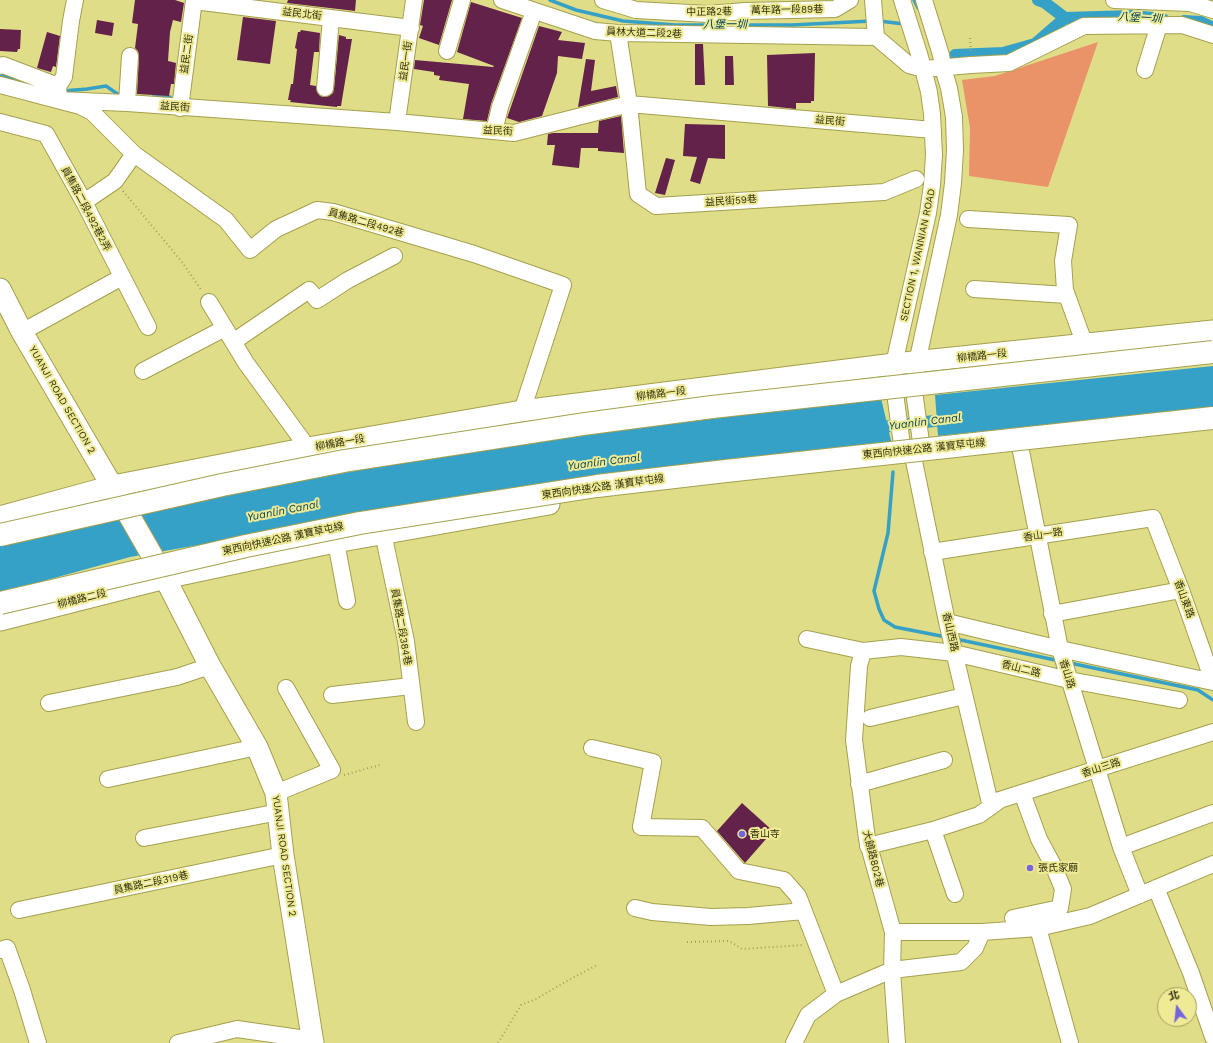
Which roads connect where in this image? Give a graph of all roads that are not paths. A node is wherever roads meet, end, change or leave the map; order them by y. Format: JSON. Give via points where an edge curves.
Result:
{"nodes":[{"id":1,"x":75,"y":0,"type":"edge"},
{"id":2,"x":194,"y":0,"type":"edge"},
{"id":3,"x":414,"y":0,"type":"edge"},
{"id":4,"x":462,"y":0,"type":"edge"},
{"id":5,"x":502,"y":0,"type":"edge"},
{"id":6,"x":603,"y":0,"type":"edge"},
{"id":7,"x":850,"y":0,"type":"edge"},
{"id":8,"x":902,"y":0,"type":"edge"},
{"id":9,"x":924,"y":0,"type":"edge"},
{"id":10,"x":1114,"y":0,"type":"edge"},
{"id":11,"x":743,"y":5,"type":"edge"},
{"id":12,"x":874,"y":5,"type":"edge"},
{"id":13,"x":1213,"y":10,"type":"edge"},
{"id":14,"x":534,"y":11,"type":"junction"},
{"id":15,"x":332,"y":18,"type":"junction"},
{"id":16,"x":1159,"y":25,"type":"junction"},
{"id":17,"x":411,"y":28,"type":"junction"},
{"id":18,"x":618,"y":33,"type":"junction"},
{"id":19,"x":1213,"y":35,"type":"edge"},
{"id":20,"x":876,"y":37,"type":"junction"},
{"id":21,"x":447,"y":51,"type":"dead end"},
{"id":22,"x":130,"y":56,"type":"dead end"},
{"id":23,"x":942,"y":61,"type":"junction"},
{"id":24,"x":922,"y":63,"type":"junction"},
{"id":25,"x":0,"y":66,"type":"edge"},
{"id":26,"x":1145,"y":70,"type":"dead end"},
{"id":27,"x":0,"y":85,"type":"edge"},
{"id":28,"x":325,"y":88,"type":"dead end"},
{"id":29,"x":59,"y":93,"type":"junction"},
{"id":30,"x":127,"y":104,"type":"junction"},
{"id":31,"x":629,"y":104,"type":"junction"},
{"id":32,"x":180,"y":108,"type":"junction"},
{"id":33,"x":0,"y":122,"type":"edge"},
{"id":34,"x":397,"y":122,"type":"junction"},
{"id":35,"x":933,"y":130,"type":"junction"},
{"id":36,"x":494,"y":131,"type":"junction"},
{"id":37,"x":134,"y":154,"type":"junction"},
{"id":38,"x":916,"y":179,"type":"dead end"},
{"id":39,"x":84,"y":202,"type":"junction"},
{"id":40,"x":968,"y":219,"type":"dead end"},
{"id":41,"x":394,"y":256,"type":"dead end"},
{"id":42,"x":122,"y":277,"type":"junction"},
{"id":43,"x":0,"y":289,"type":"edge"},
{"id":44,"x":974,"y":289,"type":"dead end"},
{"id":45,"x":1067,"y":295,"type":"junction"},
{"id":46,"x":209,"y":302,"type":"road end"},
{"id":47,"x":5,"y":312,"type":"edge"},
{"id":48,"x":148,"y":327,"type":"dead end"},
{"id":49,"x":224,"y":328,"type":"junction"},
{"id":50,"x":22,"y":332,"type":"junction"},
{"id":51,"x":1213,"y":332,"type":"edge"},
{"id":52,"x":233,"y":342,"type":"junction"},
{"id":53,"x":1085,"y":345,"type":"junction"},
{"id":54,"x":1213,"y":352,"type":"edge"},
{"id":55,"x":917,"y":363,"type":"junction"},
{"id":56,"x":894,"y":364,"type":"junction"},
{"id":57,"x":143,"y":371,"type":"dead end"},
{"id":58,"x":522,"y":411,"type":"junction"},
{"id":59,"x":1213,"y":418,"type":"edge"},
{"id":60,"x":1213,"y":427,"type":"edge"},
{"id":61,"x":1020,"y":446,"type":"junction"},
{"id":62,"x":308,"y":448,"type":"junction"},
{"id":63,"x":912,"y":449,"type":"junction"},
{"id":64,"x":113,"y":486,"type":"junction"},
{"id":65,"x":0,"y":517,"type":"edge"},
{"id":66,"x":1153,"y":518,"type":"joint"},
{"id":67,"x":383,"y":533,"type":"junction"},
{"id":68,"x":0,"y":535,"type":"edge"},
{"id":69,"x":1038,"y":536,"type":"junction"},
{"id":70,"x":336,"y":542,"type":"junction"},
{"id":71,"x":932,"y":552,"type":"junction"},
{"id":72,"x":165,"y":578,"type":"junction"},
{"id":73,"x":1181,"y":590,"type":"junction"},
{"id":74,"x":347,"y":601,"type":"dead end"},
{"id":75,"x":0,"y":603,"type":"edge"},
{"id":76,"x":1052,"y":614,"type":"junction"},
{"id":77,"x":0,"y":620,"type":"edge"},
{"id":78,"x":947,"y":622,"type":"junction"},
{"id":79,"x":807,"y":639,"type":"dead end"},
{"id":80,"x":1060,"y":649,"type":"junction"},
{"id":81,"x":863,"y":651,"type":"junction"},
{"id":82,"x":954,"y":653,"type":"junction"},
{"id":83,"x":210,"y":666,"type":"junction"},
{"id":84,"x":1212,"y":676,"type":"edge"},
{"id":85,"x":1069,"y":680,"type":"junction"},
{"id":86,"x":411,"y":686,"type":"junction"},
{"id":87,"x":286,"y":688,"type":"dead end"},
{"id":88,"x":332,"y":695,"type":"dead end"},
{"id":89,"x":964,"y":696,"type":"junction"},
{"id":90,"x":1179,"y":700,"type":"dead end"},
{"id":91,"x":49,"y":703,"type":"dead end"},
{"id":92,"x":870,"y":718,"type":"dead end"},
{"id":93,"x":416,"y":722,"type":"dead end"},
{"id":94,"x":1213,"y":732,"type":"edge"},
{"id":95,"x":257,"y":747,"type":"junction"},
{"id":96,"x":592,"y":748,"type":"dead end"},
{"id":97,"x":944,"y":760,"type":"dead end"},
{"id":98,"x":1097,"y":770,"type":"junction"},
{"id":99,"x":108,"y":779,"type":"dead end"},
{"id":100,"x":860,"y":784,"type":"junction"},
{"id":101,"x":1022,"y":793,"type":"junction"},
{"id":102,"x":996,"y":801,"type":"junction"},
{"id":103,"x":277,"y":803,"type":"junction"},
{"id":104,"x":1213,"y":813,"type":"edge"},
{"id":105,"x":933,"y":830,"type":"junction"},
{"id":106,"x":144,"y":838,"type":"dead end"},
{"id":107,"x":868,"y":846,"type":"junction"},
{"id":108,"x":1121,"y":848,"type":"junction"},
{"id":109,"x":283,"y":855,"type":"junction"},
{"id":110,"x":1213,"y":864,"type":"edge"},
{"id":111,"x":1156,"y":888,"type":"junction"},
{"id":112,"x":955,"y":894,"type":"dead end"},
{"id":113,"x":1140,"y":895,"type":"junction"},
{"id":114,"x":635,"y":908,"type":"dead end"},
{"id":115,"x":19,"y":910,"type":"dead end"},
{"id":116,"x":804,"y":911,"type":"junction"},
{"id":117,"x":1013,"y":918,"type":"dead end"},
{"id":118,"x":1038,"y":928,"type":"junction"},
{"id":119,"x":894,"y":932,"type":"junction"},
{"id":120,"x":982,"y":932,"type":"junction"},
{"id":121,"x":2,"y":946,"type":"edge"},
{"id":122,"x":892,"y":970,"type":"junction"},
{"id":123,"x":836,"y":994,"type":"junction"},
{"id":124,"x":1213,"y":1036,"type":"edge"},
{"id":125,"x":313,"y":1042,"type":"edge"},
{"id":126,"x":38,"y":1043,"type":"edge"},
{"id":127,"x":178,"y":1043,"type":"edge"},
{"id":128,"x":794,"y":1043,"type":"edge"},
{"id":129,"x":897,"y":1043,"type":"edge"},
{"id":130,"x":1070,"y":1043,"type":"edge"}],
"edges":[{"from":1,"to":29,"type":"street","via":[[64,77]]},
{"from":2,"to":15,"type":"street","name":"益民北街"},
{"from":2,"to":32,"type":"street","name":"益民二街"},
{"from":3,"to":17,"type":"street","name":"益民一街"},
{"from":4,"to":21,"type":"street"},
{"from":5,"to":14,"type":"street","name":"員林大道二段2巷"},
{"from":6,"to":11,"type":"street","name":"中正路2巷","via":[[636,10],[708,14]]},
{"from":7,"to":11,"type":"street","name":"萬年路一段89巷","via":[[835,9]]},
{"from":8,"to":24,"type":"street","name":"SECTION 1, WANNIAN ROAD"},
{"from":9,"to":23,"type":"street","name":"SECTION 1, WANNIAN ROAD"},
{"from":10,"to":13,"type":"street","via":[[1190,3]]},
{"from":12,"to":20,"type":"street"},
{"from":14,"to":18,"type":"street","name":"員林大道二段2巷","via":[[595,31]]},
{"from":14,"to":36,"type":"street"},
{"from":15,"to":17,"type":"street","name":"益民北街"},
{"from":15,"to":28,"type":"street"},
{"from":16,"to":19,"type":"street","via":[[1182,25]]},
{"from":16,"to":23,"type":"street","via":[[1084,26],[1009,63]]},
{"from":16,"to":26,"type":"street"},
{"from":17,"to":34,"type":"street","name":"益民一街"},
{"from":18,"to":20,"type":"street","name":"員林大道二段2巷"},
{"from":18,"to":31,"type":"street"},
{"from":20,"to":24,"type":"street","via":[[909,65]]},
{"from":22,"to":30,"type":"street"},
{"from":23,"to":24,"type":"street"},
{"from":23,"to":55,"type":"street","name":"SECTION 1, WANNIAN ROAD","via":[[954,117],[953,183],[949,215]]},
{"from":24,"to":35,"type":"street","name":"SECTION 1, WANNIAN ROAD","via":[[929,92]]},
{"from":25,"to":29,"type":"street","name":"員集路二段492巷","via":[[3,65]]},
{"from":27,"to":29,"type":"street","name":"員集路二段492巷"},
{"from":29,"to":30,"type":"street","name":"益民街"},
{"from":29,"to":37,"type":"street","name":"員集路二段492巷","via":[[92,112]]},
{"from":30,"to":32,"type":"street","name":"益民街"},
{"from":31,"to":35,"type":"street","name":"益民街"},
{"from":31,"to":36,"type":"street","name":"益民街","via":[[514,133]]},
{"from":31,"to":38,"type":"street","name":"益民街59巷","via":[[638,194],[656,206],[884,192]]},
{"from":32,"to":34,"type":"street","name":"益民街"},
{"from":33,"to":39,"type":"street","name":"員集路二段492巷2弄","via":[[46,134]]},
{"from":34,"to":36,"type":"street","name":"益民街"},
{"from":35,"to":56,"type":"street","name":"SECTION 1, WANNIAN ROAD","via":[[934,155],[928,213]]},
{"from":37,"to":39,"type":"street","via":[[115,181]]},
{"from":37,"to":58,"type":"street","name":"員集路二段492巷","via":[[226,220],[250,250],[276,229],[317,210],[333,212],[474,254],[563,285]]},
{"from":39,"to":42,"type":"street","name":"員集路二段492巷2弄"},
{"from":40,"to":45,"type":"street","via":[[1076,226],[1063,261]]},
{"from":41,"to":52,"type":"street","via":[[317,300],[309,290]]},
{"from":42,"to":48,"type":"street","name":"員集路二段492巷2弄"},
{"from":42,"to":50,"type":"street"},
{"from":43,"to":47,"type":"main road","name":"YUANJI ROAD SECTION 2"},
{"from":44,"to":45,"type":"street"},
{"from":45,"to":53,"type":"street"},
{"from":46,"to":49,"type":"street"},
{"from":47,"to":50,"type":"main road","name":"YUANJI ROAD SECTION 2"},
{"from":49,"to":52,"type":"street"},
{"from":49,"to":57,"type":"street"},
{"from":50,"to":64,"type":"main road","name":"YUANJI ROAD SECTION 2"},
{"from":51,"to":53,"type":"main road","name":"柳橋路一段"},
{"from":52,"to":62,"type":"street"},
{"from":53,"to":55,"type":"main road","name":"柳橋路一段"},
{"from":54,"to":68,"type":"highway","bridge":true,"via":[[712,407],[568,426],[344,461],[222,485]]},
{"from":55,"to":56,"type":"main road","name":"柳橋路一段"},
{"from":55,"to":63,"type":"street","name":"SECTION 1, WANNIAN ROAD"},
{"from":56,"to":58,"type":"main road","name":"柳橋路一段"},
{"from":56,"to":63,"type":"street","name":"SECTION 1, WANNIAN ROAD","via":[[895,393]]},
{"from":58,"to":62,"type":"main road","name":"柳橋路一段"},
{"from":59,"to":75,"type":"highway","name":"東西向快速公路 漢寶草屯線","bridge":true,"via":[[597,486],[360,523],[246,546]]},
{"from":60,"to":61,"type":"main road"},
{"from":61,"to":63,"type":"main road"},
{"from":61,"to":69,"type":"street","name":"香山路"},
{"from":62,"to":64,"type":"main road","name":"柳橋路一段"},
{"from":63,"to":67,"type":"main road","via":[[723,480],[599,496]]},
{"from":63,"to":71,"type":"street","name":"香山西路"},
{"from":64,"to":65,"type":"main road"},
{"from":64,"to":72,"type":"main road","name":"YUANJI ROAD SECTION 2"},
{"from":66,"to":69,"type":"street","name":"香山一路"},
{"from":66,"to":73,"type":"street","name":"香山東路"},
{"from":67,"to":70,"type":"main road"},
{"from":67,"to":86,"type":"street","name":"員集路二段384巷","via":[[406,641]]},
{"from":69,"to":71,"type":"street","name":"香山一路"},
{"from":69,"to":76,"type":"street","name":"香山路"},
{"from":70,"to":72,"type":"main road"},
{"from":70,"to":74,"type":"street"},
{"from":71,"to":78,"type":"street","name":"香山西路"},
{"from":72,"to":77,"type":"main road","name":"柳橋路二段"},
{"from":72,"to":83,"type":"main road","name":"YUANJI ROAD SECTION 2"},
{"from":73,"to":76,"type":"street"},
{"from":73,"to":84,"type":"street","name":"香山東路"},
{"from":76,"to":80,"type":"street","name":"香山路"},
{"from":78,"to":80,"type":"street"},
{"from":78,"to":82,"type":"street","name":"香山西路"},
{"from":79,"to":81,"type":"street","name":"香山二路"},
{"from":80,"to":84,"type":"street"},
{"from":80,"to":85,"type":"street","name":"香山路"},
{"from":81,"to":82,"type":"street","name":"香山二路","via":[[901,648]]},
{"from":81,"to":100,"type":"street","name":"大饒路802巷","via":[[859,666],[854,740]]},
{"from":82,"to":85,"type":"street","name":"香山二路"},
{"from":82,"to":89,"type":"street","name":"香山西路"},
{"from":83,"to":91,"type":"street","via":[[177,677]]},
{"from":83,"to":95,"type":"main road","name":"YUANJI ROAD SECTION 2"},
{"from":85,"to":90,"type":"street","name":"香山二路"},
{"from":85,"to":98,"type":"street","name":"香山路"},
{"from":86,"to":88,"type":"street"},
{"from":86,"to":93,"type":"street","name":"員集路二段384巷"},
{"from":87,"to":103,"type":"street","via":[[332,770]]},
{"from":89,"to":92,"type":"street"},
{"from":89,"to":102,"type":"street","name":"香山西路"},
{"from":94,"to":98,"type":"street","name":"香山三路"},
{"from":95,"to":99,"type":"street"},
{"from":95,"to":103,"type":"main road","name":"YUANJI ROAD SECTION 2"},
{"from":96,"to":116,"type":"street","via":[[653,762],[640,827],[702,828],[738,871],[784,880],[798,896]]},
{"from":97,"to":100,"type":"street"},
{"from":98,"to":101,"type":"street","name":"香山三路"},
{"from":98,"to":108,"type":"street","name":"香山路"},
{"from":100,"to":107,"type":"street","name":"大饒路802巷"},
{"from":101,"to":102,"type":"street","name":"香山三路"},
{"from":101,"to":117,"type":"street","via":[[1039,839],[1063,889],[1060,908]]},
{"from":102,"to":105,"type":"street","name":"香山三路","via":[[979,815]]},
{"from":103,"to":106,"type":"street"},
{"from":103,"to":109,"type":"main road","name":"YUANJI ROAD SECTION 2"},
{"from":104,"to":108,"type":"street"},
{"from":105,"to":107,"type":"street","name":"香山三路"},
{"from":105,"to":112,"type":"street"},
{"from":107,"to":119,"type":"street","name":"大饒路802巷"},
{"from":108,"to":113,"type":"street","name":"香山路"},
{"from":109,"to":115,"type":"street","name":"員集路二段319巷"},
{"from":109,"to":125,"type":"main road","name":"YUANJI ROAD SECTION 2"},
{"from":110,"to":111,"type":"street"},
{"from":111,"to":113,"type":"street"},
{"from":111,"to":124,"type":"street","via":[[1191,973]]},
{"from":113,"to":118,"type":"street","via":[[1090,916]]},
{"from":114,"to":116,"type":"street","via":[[710,917]]},
{"from":116,"to":123,"type":"street"},
{"from":118,"to":120,"type":"street"},
{"from":118,"to":130,"type":"street"},
{"from":119,"to":120,"type":"street"},
{"from":119,"to":122,"type":"street","name":"大饒路802巷"},
{"from":120,"to":122,"type":"street","via":[[975,948],[961,962]]},
{"from":121,"to":126,"type":"street","via":[[22,990]]},
{"from":122,"to":123,"type":"street"},
{"from":122,"to":129,"type":"street","name":"大饒路802巷"},
{"from":123,"to":128,"type":"street","via":[[808,1015]]},
{"from":125,"to":127,"type":"street","via":[[236,1029]]}]}
